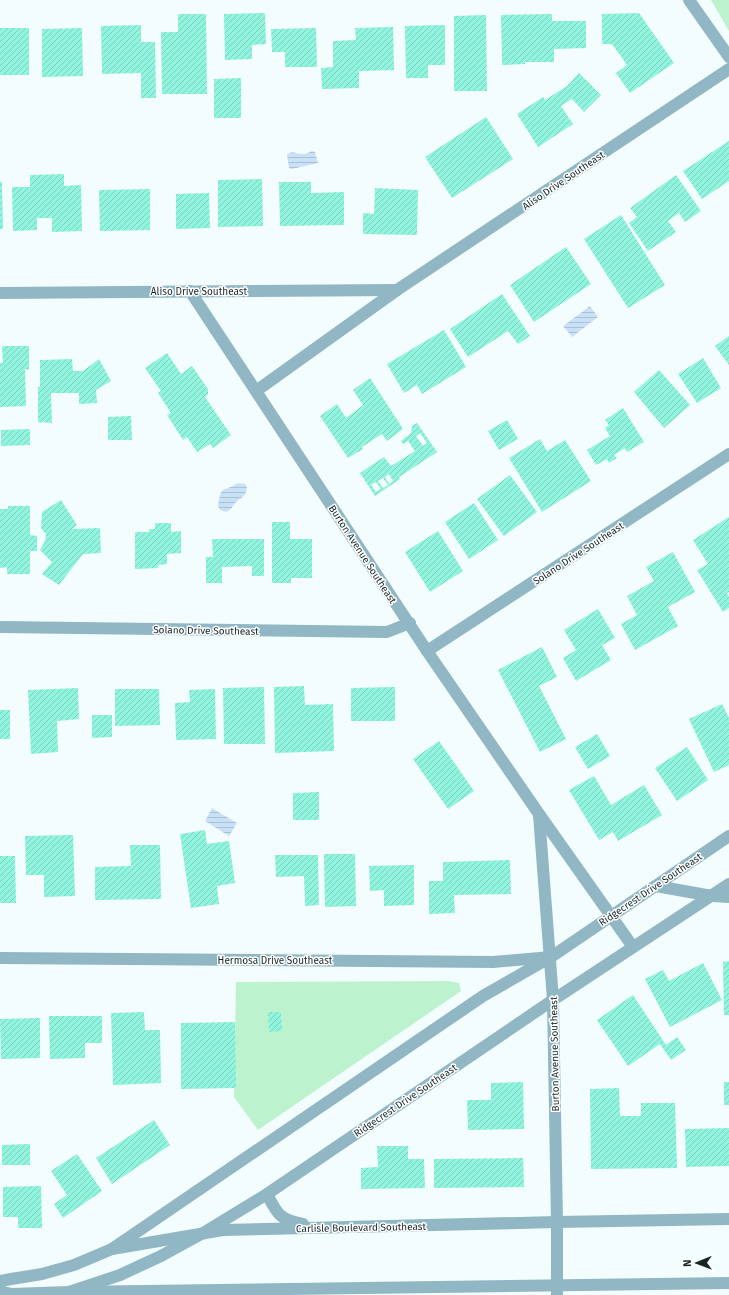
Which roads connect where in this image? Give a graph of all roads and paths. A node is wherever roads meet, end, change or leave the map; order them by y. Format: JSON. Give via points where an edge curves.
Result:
{"nodes":[{"id":1,"x":689,"y":0,"type":"edge"},
{"id":2,"x":729,"y":58,"type":"edge"},
{"id":3,"x":729,"y":70,"type":"edge"},
{"id":4,"x":397,"y":290,"type":"junction"},
{"id":5,"x":190,"y":291,"type":"junction"},
{"id":6,"x":0,"y":293,"type":"edge"},
{"id":7,"x":256,"y":391,"type":"junction"},
{"id":8,"x":729,"y":454,"type":"edge"},
{"id":9,"x":410,"y":623,"type":"junction"},
{"id":10,"x":0,"y":627,"type":"edge"},
{"id":11,"x":428,"y":651,"type":"junction"},
{"id":12,"x":539,"y":814,"type":"junction"},
{"id":13,"x":729,"y":836,"type":"edge"},
{"id":14,"x":729,"y":884,"type":"edge"},
{"id":15,"x":656,"y":886,"type":"junction"},
{"id":16,"x":712,"y":896,"type":"junction"},
{"id":17,"x":729,"y":897,"type":"edge"},
{"id":18,"x":611,"y":916,"type":"junction"},
{"id":19,"x":633,"y":947,"type":"junction"},
{"id":20,"x":551,"y":957,"type":"junction"},
{"id":21,"x":0,"y":958,"type":"edge"},
{"id":22,"x":553,"y":1000,"type":"junction"},
{"id":23,"x":267,"y":1194,"type":"junction"},
{"id":24,"x":729,"y":1219,"type":"edge"},
{"id":25,"x":557,"y":1222,"type":"junction"},
{"id":26,"x":324,"y":1228,"type":"junction"},
{"id":27,"x":203,"y":1233,"type":"junction"},
{"id":28,"x":112,"y":1249,"type":"junction"},
{"id":29,"x":0,"y":1281,"type":"edge"},
{"id":30,"x":729,"y":1283,"type":"edge"},
{"id":31,"x":557,"y":1290,"type":"edge"},
{"id":32,"x":0,"y":1291,"type":"edge"},
{"id":33,"x":69,"y":1292,"type":"junction"}],
"edges":[{"from":1,"to":2,"type":"street"},
{"from":3,"to":4,"type":"street","name":"Aliso Drive Southeast"},
{"from":4,"to":5,"type":"street","name":"Aliso Drive Southeast"},
{"from":4,"to":7,"type":"street","name":"Aliso Drive Southeast"},
{"from":5,"to":6,"type":"street","name":"Aliso Drive Southeast"},
{"from":5,"to":7,"type":"street","name":"Burton Avenue Southeast"},
{"from":7,"to":9,"type":"street","name":"Burton Avenue Southeast"},
{"from":8,"to":11,"type":"street","name":"Solano Drive Southeast"},
{"from":9,"to":10,"type":"street","name":"Solano Drive Southeast","via":[[387,632]]},
{"from":9,"to":11,"type":"street","name":"Burton Avenue Southeast"},
{"from":11,"to":12,"type":"street","name":"Burton Avenue Southeast"},
{"from":12,"to":18,"type":"street","name":"Burton Avenue Southeast"},
{"from":12,"to":20,"type":"street","name":"Burton Avenue Southeast"},
{"from":13,"to":15,"type":"street","name":"Ridgecrest Drive Southeast"},
{"from":14,"to":16,"type":"street","name":"Ridgecrest Drive Southeast"},
{"from":15,"to":16,"type":"street"},
{"from":15,"to":18,"type":"street","name":"Ridgecrest Drive Southeast"},
{"from":16,"to":17,"type":"street"},
{"from":16,"to":19,"type":"street","name":"Ridgecrest Drive Southeast"},
{"from":18,"to":19,"type":"street","name":"Burton Avenue Southeast"},
{"from":18,"to":20,"type":"street","name":"Ridgecrest Drive Southeast"},
{"from":19,"to":22,"type":"street","name":"Ridgecrest Drive Southeast"},
{"from":20,"to":21,"type":"street","name":"Hermosa Drive Southeast","via":[[493,962]]},
{"from":20,"to":22,"type":"street","name":"Burton Avenue Southeast"},
{"from":20,"to":28,"type":"street","name":"Ridgecrest Drive Southeast","via":[[483,996]]},
{"from":22,"to":23,"type":"street","name":"Ridgecrest Drive Southeast"},
{"from":22,"to":25,"type":"street","name":"Burton Avenue Southeast"},
{"from":23,"to":26,"type":"street","via":[[277,1213],[289,1221]]},
{"from":23,"to":27,"type":"street","name":"Ridgecrest Drive Southeast"},
{"from":24,"to":25,"type":"street","name":"Carlisle Boulevard Southeast"},
{"from":25,"to":26,"type":"street","name":"Carlisle Boulevard Southeast"},
{"from":25,"to":31,"type":"street","name":"Burton Avenue Southeast"},
{"from":26,"to":27,"type":"street","name":"Carlisle Boulevard Southeast","via":[[223,1230]]},
{"from":27,"to":28,"type":"street","name":"Carlisle Boulevard Southeast"},
{"from":27,"to":33,"type":"street","name":"Ridgecrest Drive Southeast","via":[[120,1275]]},
{"from":28,"to":29,"type":"street","name":"Carlisle Boulevard Southeast","via":[[74,1265],[42,1274]]},
{"from":30,"to":31,"type":"street"},
{"from":31,"to":33,"type":"street"},
{"from":32,"to":33,"type":"street","via":[[11,1294]]}]}
